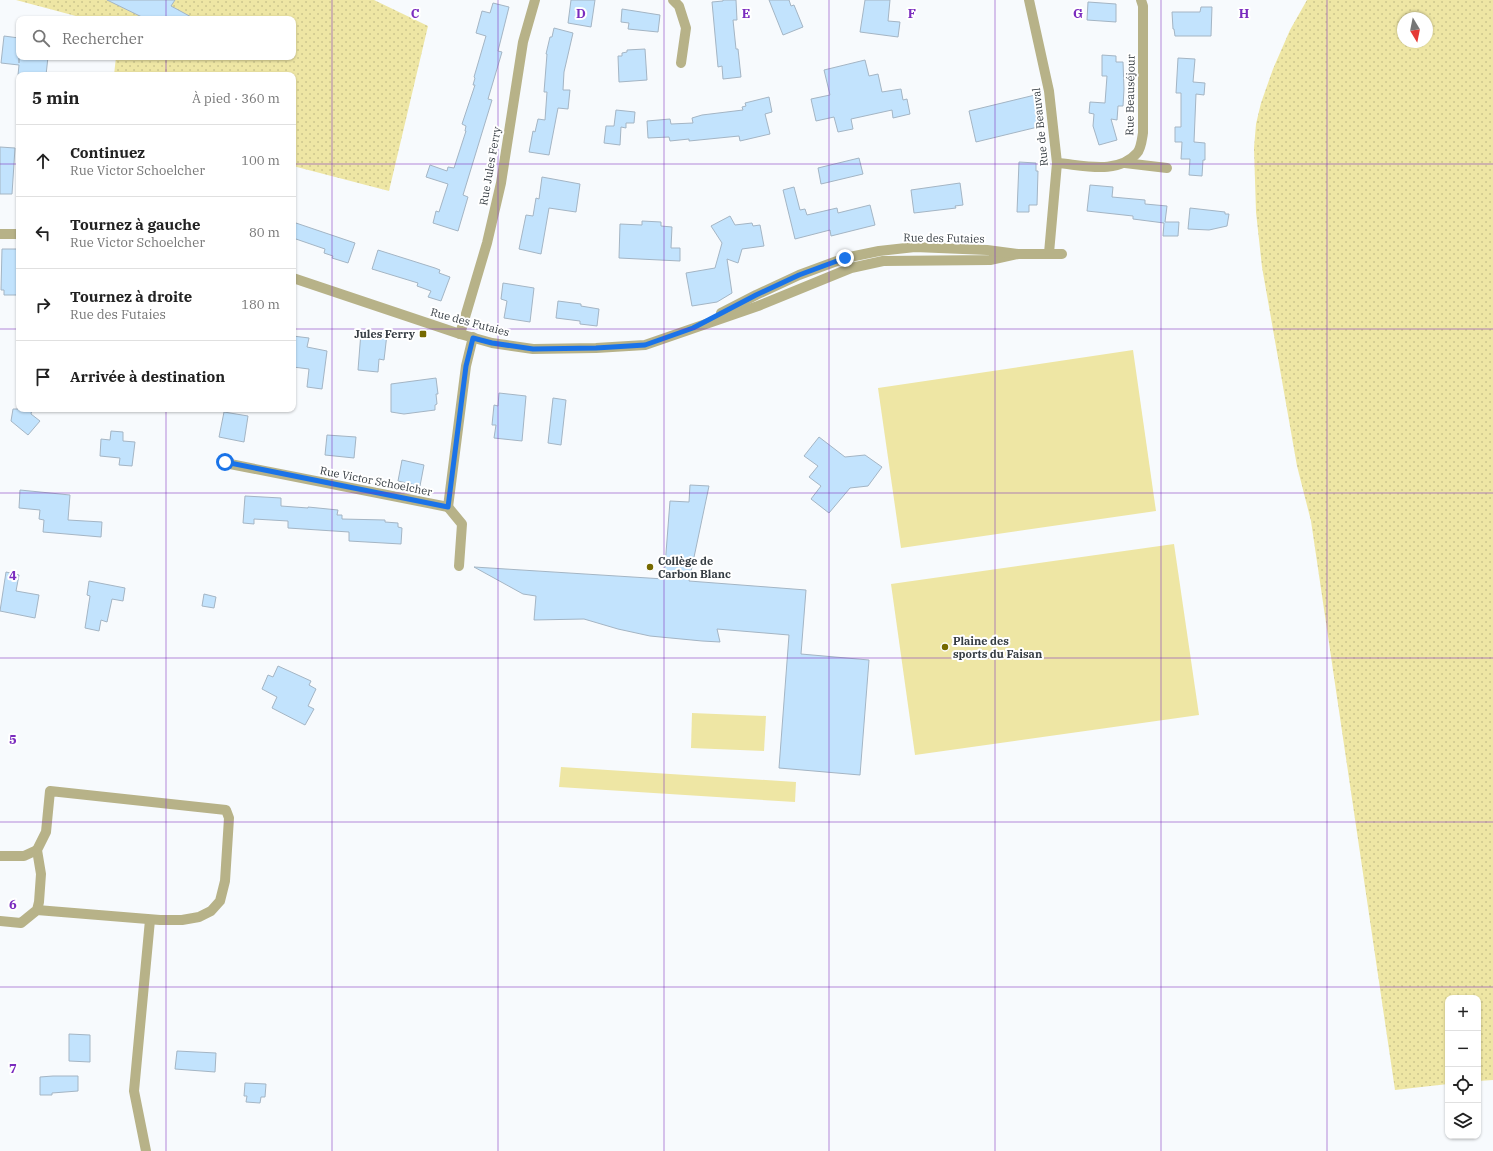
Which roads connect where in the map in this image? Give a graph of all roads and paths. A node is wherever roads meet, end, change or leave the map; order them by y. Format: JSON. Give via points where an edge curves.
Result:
{"nodes":[{"id":1,"x":535,"y":0,"type":"edge"},
{"id":2,"x":673,"y":0,"type":"edge"},
{"id":3,"x":1029,"y":0,"type":"edge"},
{"id":4,"x":1141,"y":0,"type":"edge"},
{"id":5,"x":681,"y":63,"type":"dead end"},
{"id":6,"x":1057,"y":163,"type":"junction"},
{"id":7,"x":1125,"y":163,"type":"junction"},
{"id":8,"x":1167,"y":168,"type":"dead end"},
{"id":9,"x":0,"y":234,"type":"edge"},
{"id":10,"x":16,"y":234,"type":"edge"},
{"id":11,"x":1049,"y":253,"type":"junction"},
{"id":12,"x":1062,"y":254,"type":"dead end"},
{"id":13,"x":296,"y":279,"type":"edge"},
{"id":14,"x":460,"y":334,"type":"junction"},
{"id":15,"x":473,"y":338,"type":"junction"},
{"id":16,"x":225,"y":462,"type":"dead end"},
{"id":17,"x":448,"y":507,"type":"junction"},
{"id":18,"x":459,"y":566,"type":"dead end"},
{"id":19,"x":37,"y":850,"type":"junction"},
{"id":20,"x":0,"y":856,"type":"edge"},
{"id":21,"x":37,"y":910,"type":"junction"},
{"id":22,"x":150,"y":920,"type":"junction"},
{"id":23,"x":0,"y":921,"type":"edge"},
{"id":24,"x":146,"y":1151,"type":"edge"}],
"edges":[{"from":1,"to":14,"type":"street","name":"Rue Jules Ferry","via":[[523,42],[501,183],[487,243]]},
{"from":2,"to":5,"type":"street","via":[[679,6],[686,28]]},
{"from":3,"to":6,"type":"street","name":"Rue de Beauval","via":[[1049,91]]},
{"from":4,"to":7,"type":"street","name":"Rue Beauséjour","via":[[1143,133],[1138,153]]},
{"from":6,"to":7,"type":"street","via":[[1110,167]]},
{"from":6,"to":11,"type":"street","name":"Rue de Beauval"},
{"from":7,"to":8,"type":"street"},
{"from":9,"to":10,"type":"street"},
{"from":11,"to":12,"type":"street","name":"Rue des Futaies"},
{"from":11,"to":15,"type":"street","name":"Rue des Futaies","via":[[1018,254],[915,247],[845,258],[799,275],[693,328],[645,345],[533,349]]},
{"from":13,"to":14,"type":"street","name":"Rue des Futaies"},
{"from":14,"to":15,"type":"street","name":"Rue des Futaies"},
{"from":15,"to":17,"type":"street","via":[[466,366]]},
{"from":16,"to":17,"type":"street","name":"Rue Victor Schoelcher"},
{"from":17,"to":18,"type":"street","via":[[462,524]]},
{"from":19,"to":20,"type":"street","via":[[24,856]]},
{"from":19,"to":21,"type":"street","via":[[41,874]]},
{"from":19,"to":22,"type":"street","via":[[46,832],[50,791],[226,810],[229,818],[225,881],[220,901],[211,912],[199,917]]},
{"from":21,"to":22,"type":"street"},
{"from":21,"to":23,"type":"street","via":[[21,923]]},
{"from":22,"to":24,"type":"street","via":[[134,1091]]}]}
